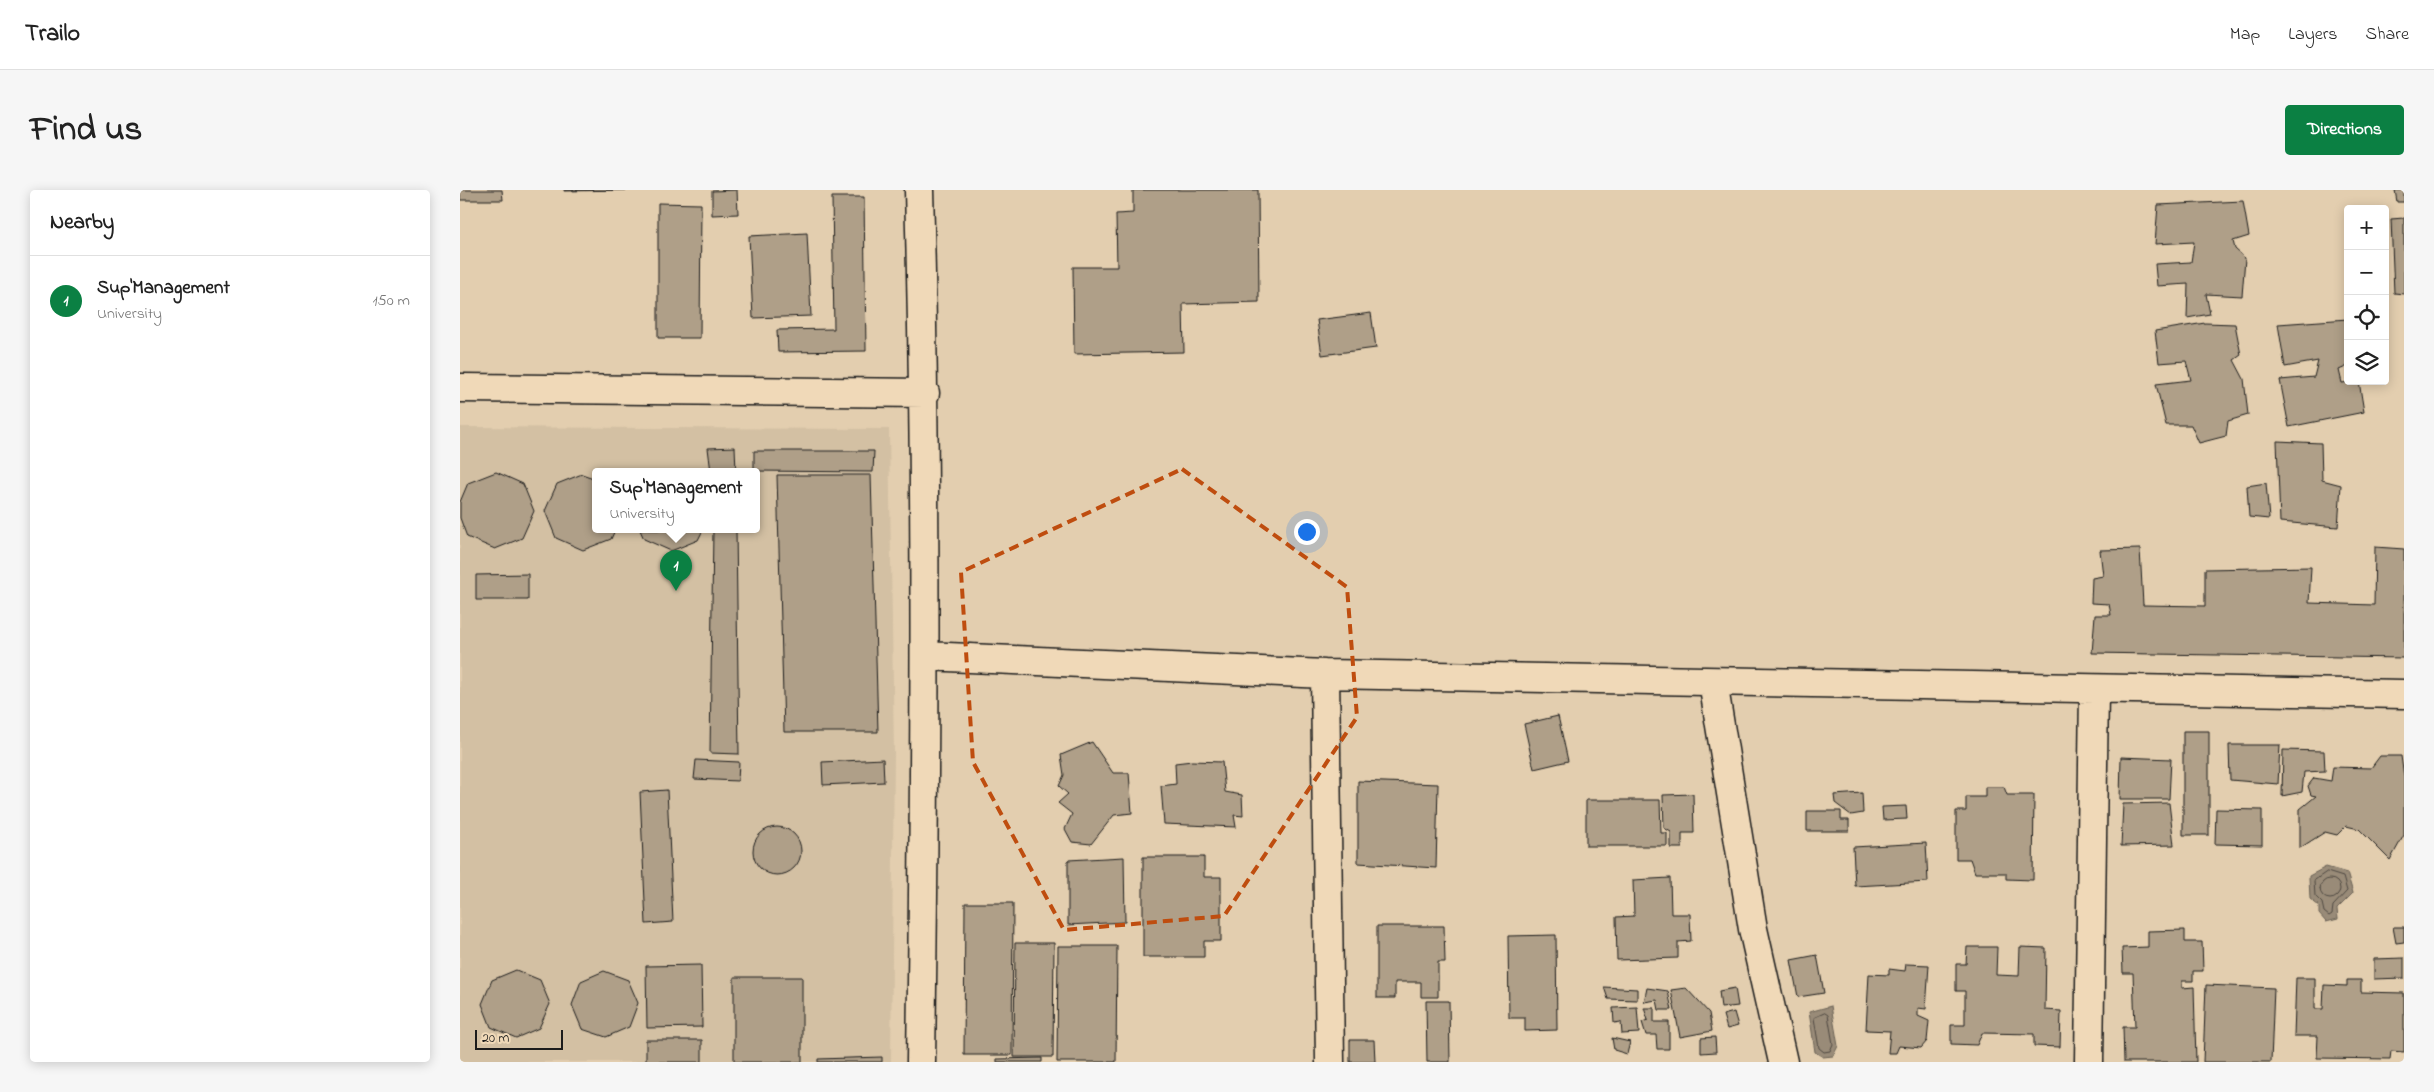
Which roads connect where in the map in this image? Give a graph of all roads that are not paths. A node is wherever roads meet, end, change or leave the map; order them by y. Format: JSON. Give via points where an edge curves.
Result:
{"nodes":[{"id":1,"x":920,"y":190,"type":"edge"},
{"id":2,"x":460,"y":388,"type":"edge"},
{"id":3,"x":925,"y":393,"type":"junction"},
{"id":4,"x":926,"y":656,"type":"junction"},
{"id":5,"x":1325,"y":674,"type":"junction"},
{"id":6,"x":1713,"y":682,"type":"junction"},
{"id":7,"x":2094,"y":690,"type":"junction"},
{"id":8,"x":2404,"y":694,"type":"edge"},
{"id":9,"x":921,"y":1062,"type":"edge"},
{"id":10,"x":1330,"y":1062,"type":"edge"},
{"id":11,"x":1782,"y":1062,"type":"edge"},
{"id":12,"x":2089,"y":1062,"type":"edge"}],
"edges":[{"from":1,"to":3,"type":"street"},
{"from":2,"to":3,"type":"street"},
{"from":3,"to":4,"type":"street"},
{"from":4,"to":5,"type":"street"},
{"from":4,"to":9,"type":"street"},
{"from":5,"to":6,"type":"street"},
{"from":5,"to":10,"type":"street"},
{"from":6,"to":7,"type":"street"},
{"from":6,"to":11,"type":"street","via":[[1752,929]]},
{"from":7,"to":8,"type":"street"},
{"from":7,"to":12,"type":"street"}]}
